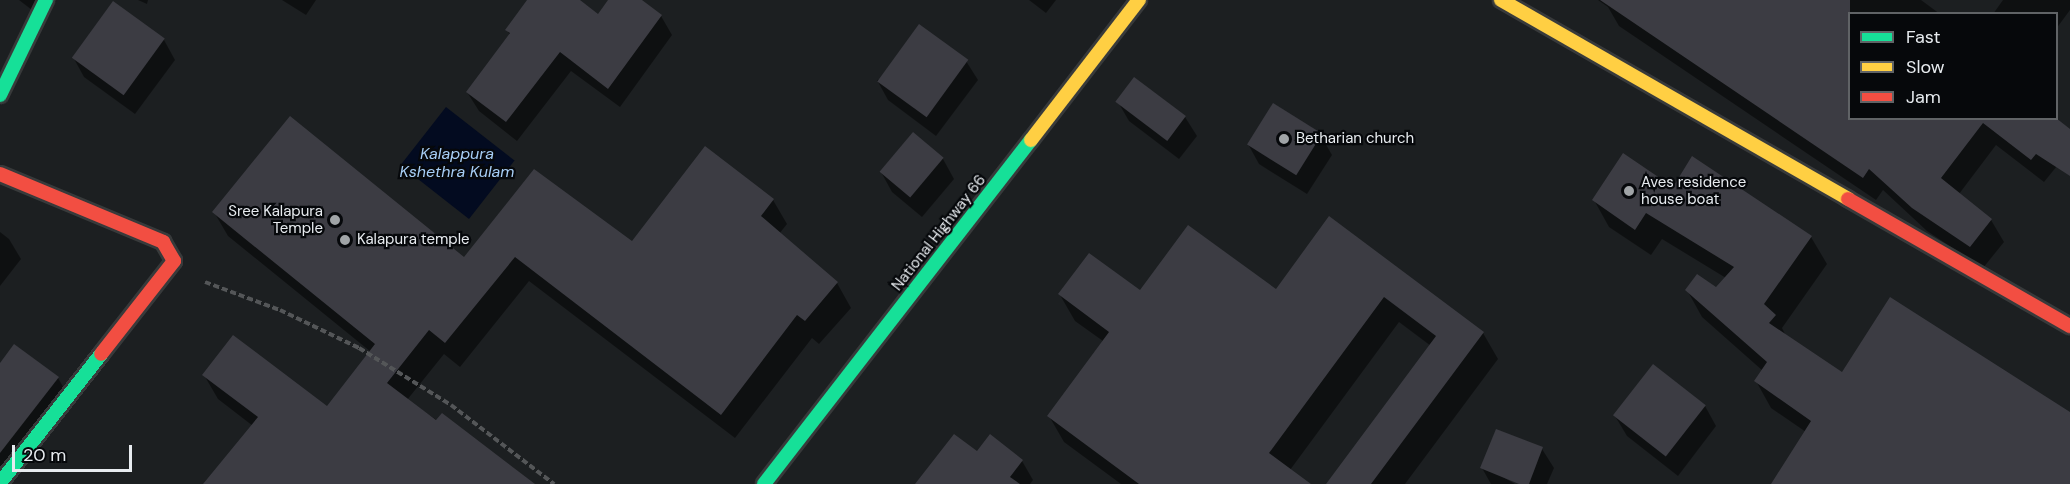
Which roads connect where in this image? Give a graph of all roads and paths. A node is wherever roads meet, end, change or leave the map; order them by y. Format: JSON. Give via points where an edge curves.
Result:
{"nodes":[{"id":1,"x":46,"y":0,"type":"edge"},
{"id":2,"x":1139,"y":0,"type":"edge"},
{"id":3,"x":1501,"y":0,"type":"edge"},
{"id":4,"x":0,"y":95,"type":"edge"},
{"id":5,"x":0,"y":174,"type":"edge"},
{"id":6,"x":171,"y":269,"type":"junction"},
{"id":7,"x":2070,"y":326,"type":"edge"},
{"id":8,"x":0,"y":483,"type":"edge"},
{"id":9,"x":554,"y":484,"type":"edge"},
{"id":10,"x":764,"y":484,"type":"edge"}],
"edges":[{"from":1,"to":4,"type":"street"},
{"from":2,"to":10,"type":"street","name":"National Highway 66"},
{"from":3,"to":7,"type":"street"},
{"from":5,"to":6,"type":"street","via":[[163,242],[174,261]]},
{"from":6,"to":8,"type":"street"},
{"from":6,"to":9,"type":"path","via":[[280,310],[359,348],[452,405]]}]}
